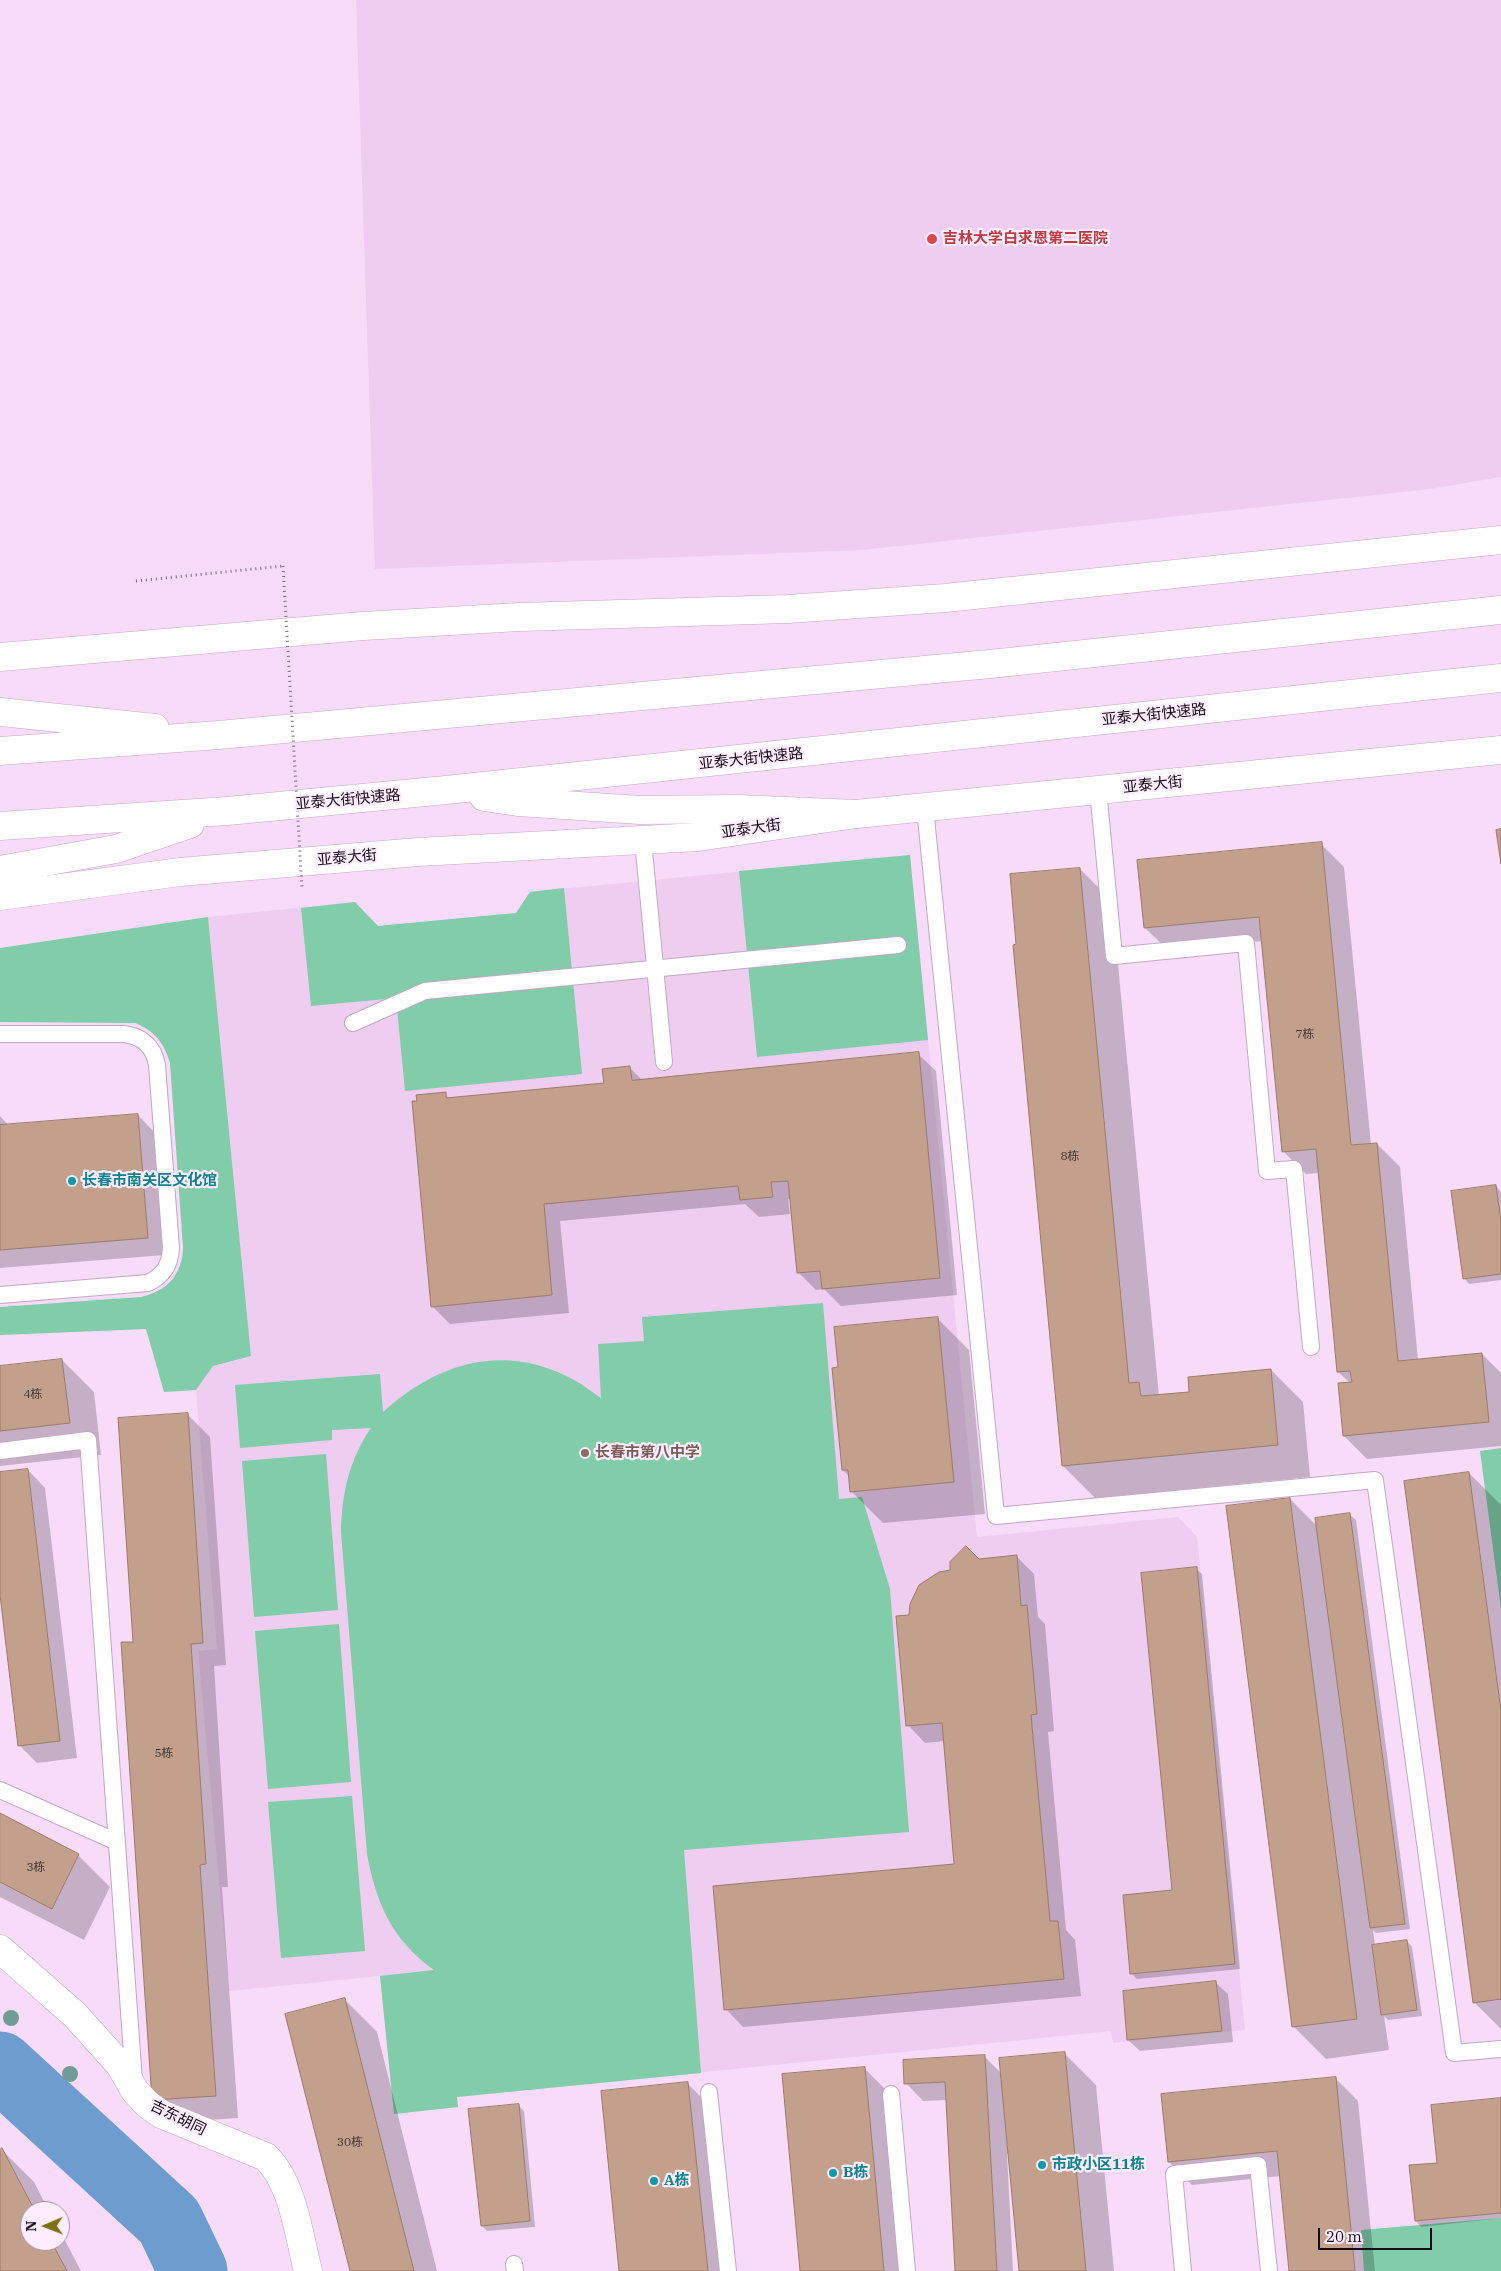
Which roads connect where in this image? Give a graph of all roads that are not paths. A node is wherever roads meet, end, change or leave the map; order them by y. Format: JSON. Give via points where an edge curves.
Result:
{"nodes":[{"id":1,"x":1501,"y":540,"type":"edge"},
{"id":2,"x":1501,"y":610,"type":"edge"},
{"id":3,"x":0,"y":657,"type":"edge"},
{"id":4,"x":1501,"y":678,"type":"edge"},
{"id":5,"x":0,"y":712,"type":"edge"},
{"id":6,"x":219,"y":734,"type":"junction"},
{"id":7,"x":1501,"y":750,"type":"edge"},
{"id":8,"x":0,"y":751,"type":"edge"},
{"id":9,"x":446,"y":790,"type":"junction"},
{"id":10,"x":1098,"y":790,"type":"junction"},
{"id":11,"x":925,"y":808,"type":"junction"},
{"id":12,"x":227,"y":811,"type":"junction"},
{"id":13,"x":856,"y":814,"type":"junction"},
{"id":14,"x":0,"y":826,"type":"edge"},
{"id":15,"x":643,"y":840,"type":"junction"},
{"id":16,"x":0,"y":870,"type":"edge"},
{"id":17,"x":0,"y":896,"type":"edge"},
{"id":18,"x":898,"y":945,"type":"dead end"},
{"id":19,"x":655,"y":969,"type":"junction"},
{"id":20,"x":353,"y":1023,"type":"dead end"},
{"id":21,"x":0,"y":1034,"type":"edge"},
{"id":22,"x":664,"y":1062,"type":"dead end"},
{"id":23,"x":0,"y":1295,"type":"edge"},
{"id":24,"x":1311,"y":1347,"type":"dead end"},
{"id":25,"x":0,"y":1450,"type":"edge"},
{"id":26,"x":0,"y":1790,"type":"edge"},
{"id":27,"x":117,"y":1842,"type":"junction"},
{"id":28,"x":0,"y":1949,"type":"edge"},
{"id":29,"x":1501,"y":2049,"type":"edge"},
{"id":30,"x":135,"y":2091,"type":"junction"},
{"id":31,"x":709,"y":2092,"type":"dead end"},
{"id":32,"x":891,"y":2094,"type":"dead end"},
{"id":33,"x":308,"y":2271,"type":"edge"},
{"id":34,"x":728,"y":2271,"type":"edge"},
{"id":35,"x":907,"y":2271,"type":"edge"},
{"id":36,"x":1184,"y":2271,"type":"edge"},
{"id":37,"x":1268,"y":2271,"type":"edge"}],
"edges":[{"from":1,"to":3,"type":"main road","via":[[945,598],[788,610],[519,617],[363,626]]},
{"from":2,"to":6,"type":"main road","via":[[990,664]]},
{"from":4,"to":9,"type":"main road","name":"亚泰大街快速路"},
{"from":5,"to":6,"type":"main road"},
{"from":6,"to":8,"type":"main road"},
{"from":7,"to":10,"type":"main road","name":"亚泰大街"},
{"from":9,"to":12,"type":"main road","name":"亚泰大街快速路"},
{"from":9,"to":13,"type":"main road","via":[[518,802],[640,810],[739,809]]},
{"from":10,"to":11,"type":"main road","name":"亚泰大街"},
{"from":10,"to":24,"type":"lane","via":[[1114,956],[1246,943],[1267,1171],[1294,1169]]},
{"from":11,"to":13,"type":"main road","name":"亚泰大街"},
{"from":11,"to":29,"type":"lane","via":[[996,1516],[1375,1480],[1454,2053]]},
{"from":12,"to":14,"type":"main road","name":"亚泰大街快速路"},
{"from":12,"to":16,"type":"main road","via":[[116,849]]},
{"from":13,"to":15,"type":"main road","name":"亚泰大街","via":[[698,837]]},
{"from":15,"to":17,"type":"main road","name":"亚泰大街","via":[[418,852],[180,872]]},
{"from":15,"to":19,"type":"lane"},
{"from":18,"to":19,"type":"lane"},
{"from":19,"to":20,"type":"lane","via":[[425,991]]},
{"from":19,"to":22,"type":"lane"},
{"from":21,"to":23,"type":"lane","via":[[124,1034],[140,1038],[152,1049],[157,1066],[171,1248],[163,1273],[148,1283]]},
{"from":25,"to":27,"type":"lane","via":[[88,1440]]},
{"from":26,"to":27,"type":"lane"},
{"from":27,"to":30,"type":"lane"},
{"from":28,"to":30,"type":"main road","name":"吉东胡同","via":[[75,2015],[120,2065]]},
{"from":30,"to":33,"type":"main road","name":"吉东胡同","via":[[162,2114],[266,2158],[277,2168],[285,2183]]},
{"from":31,"to":34,"type":"lane"},
{"from":32,"to":35,"type":"lane"},
{"from":36,"to":37,"type":"lane","via":[[1174,2174],[1258,2165]]}]}
